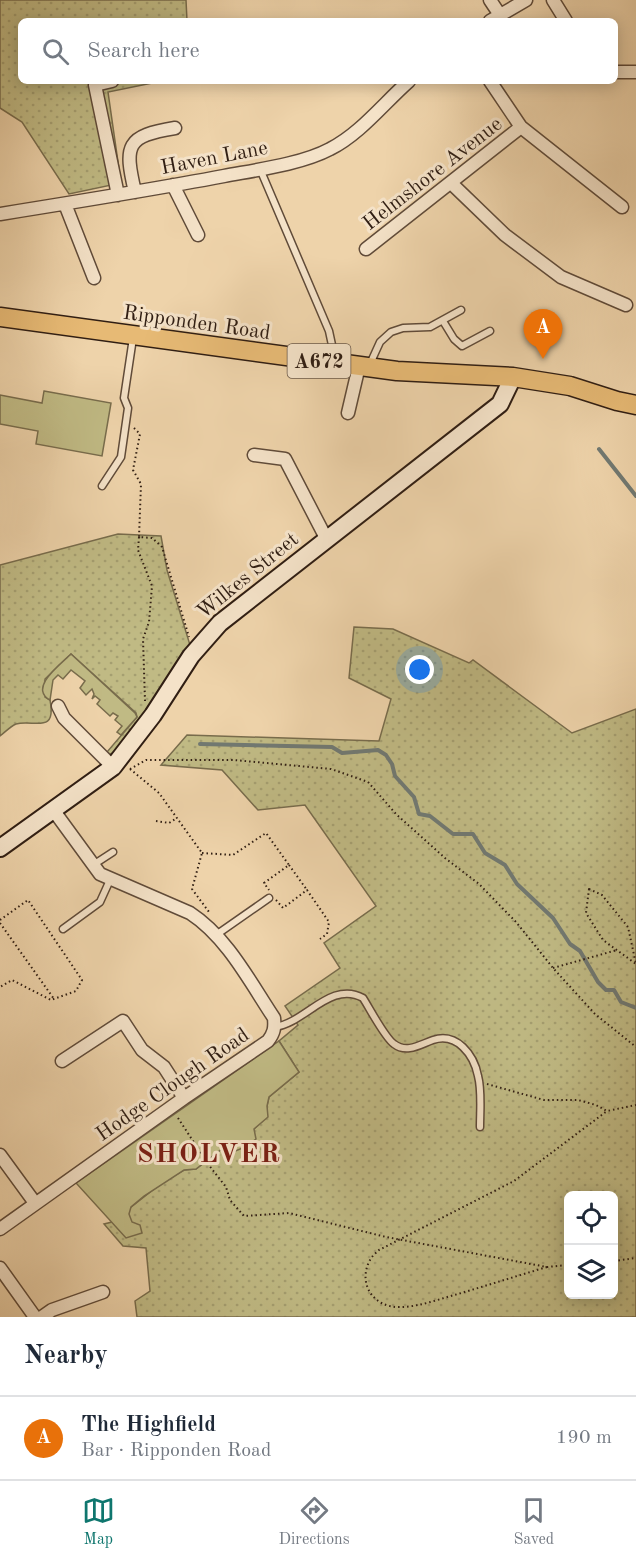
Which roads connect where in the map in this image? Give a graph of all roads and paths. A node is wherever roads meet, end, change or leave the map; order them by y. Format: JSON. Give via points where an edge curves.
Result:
{"nodes":[{"id":1,"x":490,"y":0,"type":"edge"},
{"id":2,"x":526,"y":0,"type":"edge"},
{"id":3,"x":553,"y":0,"type":"edge"},
{"id":4,"x":495,"y":18,"type":"edge"},
{"id":5,"x":564,"y":18,"type":"edge"},
{"id":6,"x":618,"y":72,"type":"edge"},
{"id":7,"x":636,"y":72,"type":"edge"},
{"id":8,"x":99,"y":84,"type":"edge"},
{"id":9,"x":406,"y":84,"type":"edge"},
{"id":10,"x":492,"y":84,"type":"edge"},
{"id":11,"x":521,"y":127,"type":"junction"},
{"id":12,"x":175,"y":128,"type":"dead end"},
{"id":13,"x":260,"y":169,"type":"junction"},
{"id":14,"x":451,"y":183,"type":"junction"},
{"id":15,"x":173,"y":185,"type":"junction"},
{"id":16,"x":135,"y":192,"type":"junction"},
{"id":17,"x":118,"y":195,"type":"junction"},
{"id":18,"x":65,"y":204,"type":"junction"},
{"id":19,"x":622,"y":207,"type":"dead end"},
{"id":20,"x":0,"y":214,"type":"edge"},
{"id":21,"x":198,"y":235,"type":"dead end"},
{"id":22,"x":366,"y":249,"type":"dead end"},
{"id":23,"x":94,"y":278,"type":"dead end"},
{"id":24,"x":626,"y":305,"type":"dead end"},
{"id":25,"x":461,"y":310,"type":"dead end"},
{"id":26,"x":0,"y":317,"type":"edge"},
{"id":27,"x":443,"y":321,"type":"junction"},
{"id":28,"x":490,"y":331,"type":"dead end"},
{"id":29,"x":134,"y":336,"type":"junction"},
{"id":30,"x":335,"y":363,"type":"junction"},
{"id":31,"x":364,"y":367,"type":"junction"},
{"id":32,"x":513,"y":377,"type":"junction"},
{"id":33,"x":636,"y":405,"type":"edge"},
{"id":34,"x":348,"y":413,"type":"dead end"},
{"id":35,"x":134,"y":420,"type":"dead end"},
{"id":36,"x":254,"y":455,"type":"dead end"},
{"id":37,"x":102,"y":486,"type":"dead end"},
{"id":38,"x":139,"y":537,"type":"junction"},
{"id":39,"x":327,"y":540,"type":"junction"},
{"id":40,"x":196,"y":650,"type":"junction"},
{"id":41,"x":58,"y":706,"type":"dead end"},
{"id":42,"x":153,"y":715,"type":"junction"},
{"id":43,"x":113,"y":767,"type":"junction"},
{"id":44,"x":130,"y":769,"type":"junction"},
{"id":45,"x":54,"y":811,"type":"junction"},
{"id":46,"x":177,"y":818,"type":"junction"},
{"id":47,"x":156,"y":821,"type":"dead end"},
{"id":48,"x":0,"y":849,"type":"edge"},
{"id":49,"x":112,"y":852,"type":"dead end"},
{"id":50,"x":202,"y":853,"type":"junction"},
{"id":51,"x":289,"y":865,"type":"junction"},
{"id":52,"x":92,"y":866,"type":"junction"},
{"id":53,"x":110,"y":880,"type":"junction"},
{"id":54,"x":307,"y":890,"type":"junction"},
{"id":55,"x":269,"y":898,"type":"dead end"},
{"id":56,"x":0,"y":921,"type":"edge"},
{"id":57,"x":205,"y":924,"type":"junction"},
{"id":58,"x":63,"y":929,"type":"dead end"},
{"id":59,"x":216,"y":935,"type":"junction"},
{"id":60,"x":320,"y":939,"type":"dead end"},
{"id":61,"x":617,"y":950,"type":"junction"},
{"id":62,"x":636,"y":964,"type":"edge"},
{"id":63,"x":553,"y":968,"type":"junction"},
{"id":64,"x":0,"y":987,"type":"edge"},
{"id":65,"x":54,"y":999,"type":"junction"},
{"id":66,"x":275,"y":1027,"type":"junction"},
{"id":67,"x":636,"y":1047,"type":"edge"},
{"id":68,"x":62,"y":1061,"type":"dead end"},
{"id":69,"x":479,"y":1082,"type":"junction"},
{"id":70,"x":184,"y":1098,"type":"junction"},
{"id":71,"x":636,"y":1105,"type":"edge"},
{"id":72,"x":171,"y":1107,"type":"junction"},
{"id":73,"x":607,"y":1112,"type":"junction"},
{"id":74,"x":480,"y":1127,"type":"dead end"},
{"id":75,"x":0,"y":1155,"type":"edge"},
{"id":76,"x":35,"y":1203,"type":"junction"},
{"id":77,"x":0,"y":1229,"type":"edge"},
{"id":78,"x":400,"y":1239,"type":"junction"},
{"id":79,"x":636,"y":1258,"type":"edge"},
{"id":80,"x":618,"y":1260,"type":"edge"},
{"id":81,"x":564,"y":1265,"type":"edge"},
{"id":82,"x":547,"y":1267,"type":"junction"},
{"id":83,"x":0,"y":1268,"type":"edge"},
{"id":84,"x":103,"y":1292,"type":"dead end"},
{"id":85,"x":34,"y":1317,"type":"edge"},
{"id":86,"x":42,"y":1317,"type":"edge"}],
"edges":[{"from":1,"to":4,"type":"street"},
{"from":2,"to":4,"type":"street"},
{"from":3,"to":5,"type":"street"},
{"from":6,"to":7,"type":"street"},
{"from":8,"to":17,"type":"street","via":[[95,85]]},
{"from":9,"to":13,"type":"street","name":"Haven Lane","via":[[335,147]]},
{"from":10,"to":11,"type":"street"},
{"from":11,"to":14,"type":"street","name":"Helmshore Avenue"},
{"from":11,"to":19,"type":"street"},
{"from":12,"to":16,"type":"street","via":[[148,132],[130,147],[128,158]]},
{"from":13,"to":15,"type":"street","name":"Haven Lane"},
{"from":13,"to":30,"type":"lane","via":[[329,330]]},
{"from":14,"to":22,"type":"street","name":"Helmshore Avenue"},
{"from":14,"to":24,"type":"street","via":[[505,235],[561,277]]},
{"from":15,"to":16,"type":"street","name":"Haven Lane"},
{"from":15,"to":21,"type":"street"},
{"from":16,"to":17,"type":"street","name":"Haven Lane"},
{"from":17,"to":18,"type":"street","name":"Haven Lane"},
{"from":18,"to":20,"type":"street","name":"Haven Lane"},
{"from":18,"to":23,"type":"street"},
{"from":25,"to":27,"type":"lane"},
{"from":26,"to":29,"type":"main road","name":"Ripponden Road","number":"A672"},
{"from":27,"to":28,"type":"lane","via":[[462,346]]},
{"from":27,"to":31,"type":"lane","via":[[430,327],[391,332]]},
{"from":29,"to":30,"type":"main road","name":"Ripponden Road","number":"A672"},
{"from":29,"to":37,"type":"lane","via":[[124,399],[128,408],[121,458]]},
{"from":30,"to":31,"type":"main road","name":"Ripponden Road","number":"A672"},
{"from":31,"to":32,"type":"main road","name":"Ripponden Road","number":"A672"},
{"from":31,"to":34,"type":"street"},
{"from":32,"to":33,"type":"main road","name":"Ripponden Road","number":"A672","via":[[570,386]]},
{"from":32,"to":39,"type":"street","name":"Wilkes Street","via":[[500,404]]},
{"from":35,"to":38,"type":"path","via":[[133,427],[140,434],[134,470],[141,484]]},
{"from":36,"to":39,"type":"street","via":[[285,459]]},
{"from":38,"to":40,"type":"path","via":[[152,538],[162,547]]},
{"from":38,"to":42,"type":"path","via":[[138,550],[152,586],[144,648],[145,710]]},
{"from":39,"to":40,"type":"street","name":"Wilkes Street","via":[[220,623]]},
{"from":40,"to":42,"type":"street","name":"Wilkes Street"},
{"from":41,"to":43,"type":"street","via":[[64,718]]},
{"from":42,"to":43,"type":"street","name":"Wilkes Street"},
{"from":43,"to":44,"type":"path","via":[[118,776]]},
{"from":43,"to":45,"type":"street","name":"Wilkes Street"},
{"from":44,"to":46,"type":"path","via":[[159,793]]},
{"from":44,"to":63,"type":"path","via":[[146,760],[234,760],[331,769],[368,782],[396,814],[516,922]]},
{"from":45,"to":48,"type":"street","name":"Wilkes Street"},
{"from":45,"to":52,"type":"street","name":"Hodge Clough Road"},
{"from":46,"to":47,"type":"path","via":[[169,823]]},
{"from":46,"to":50,"type":"path"},
{"from":49,"to":52,"type":"lane"},
{"from":50,"to":51,"type":"path","via":[[233,855],[266,833]]},
{"from":50,"to":57,"type":"path","via":[[192,889],[213,918]]},
{"from":51,"to":54,"type":"path"},
{"from":51,"to":54,"type":"path","via":[[264,883],[283,909]]},
{"from":52,"to":53,"type":"street","name":"Hodge Clough Road"},
{"from":53,"to":57,"type":"street","name":"Hodge Clough Road","via":[[190,913]]},
{"from":53,"to":58,"type":"lane","via":[[100,902]]},
{"from":54,"to":60,"type":"path","via":[[329,922],[327,934]]},
{"from":55,"to":59,"type":"lane"},
{"from":56,"to":65,"type":"path"},
{"from":56,"to":65,"type":"path","via":[[28,900],[82,980],[76,991]]},
{"from":57,"to":59,"type":"street","name":"Hodge Clough Road"},
{"from":59,"to":66,"type":"street","name":"Hodge Clough Road","via":[[274,1018]]},
{"from":61,"to":62,"type":"path"},
{"from":61,"to":62,"type":"path","via":[[603,940],[586,913],[589,889],[602,894],[628,927]]},
{"from":61,"to":63,"type":"path"},
{"from":63,"to":67,"type":"path","via":[[595,1014]]},
{"from":64,"to":65,"type":"path","via":[[12,980]]},
{"from":66,"to":69,"type":"lane","via":[[287,1026],[335,995],[355,994],[363,998],[393,1044],[413,1048],[445,1038],[463,1047]]},
{"from":66,"to":70,"type":"street","name":"Hodge Clough Road","via":[[268,1041]]},
{"from":68,"to":70,"type":"street","via":[[123,1021],[142,1050],[164,1066]]},
{"from":69,"to":73,"type":"path","via":[[544,1100],[578,1100]]},
{"from":69,"to":74,"type":"lane"},
{"from":70,"to":72,"type":"street","name":"Hodge Clough Road"},
{"from":71,"to":73,"type":"path"},
{"from":72,"to":76,"type":"street","name":"Hodge Clough Road"},
{"from":72,"to":78,"type":"path","via":[[244,1216],[289,1213]]},
{"from":73,"to":78,"type":"path","via":[[514,1181]]},
{"from":75,"to":76,"type":"street"},
{"from":76,"to":77,"type":"street","name":"Hodge Clough Road"},
{"from":78,"to":82,"type":"path"},
{"from":78,"to":82,"type":"path","via":[[379,1250],[370,1259],[366,1272],[367,1289],[383,1306],[426,1303]]},
{"from":79,"to":80,"type":"path"},
{"from":81,"to":82,"type":"path"},
{"from":83,"to":85,"type":"street"},
{"from":84,"to":86,"type":"street"}]}
